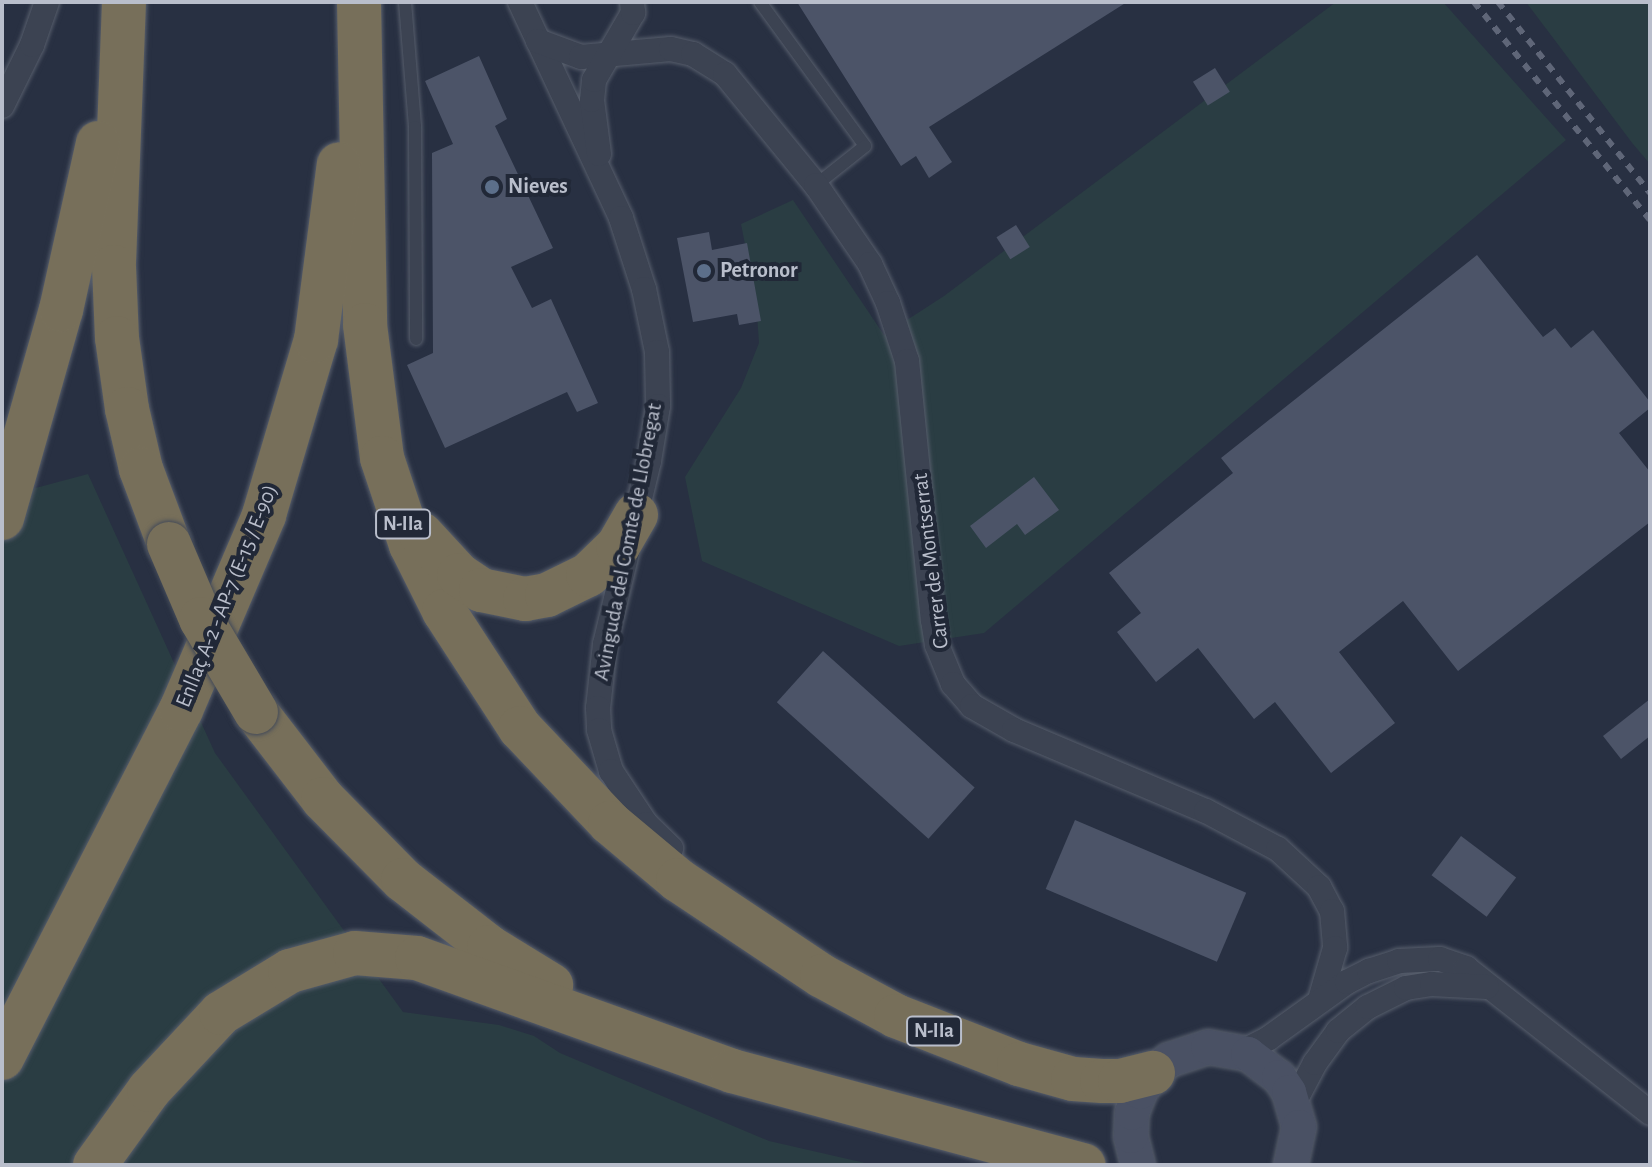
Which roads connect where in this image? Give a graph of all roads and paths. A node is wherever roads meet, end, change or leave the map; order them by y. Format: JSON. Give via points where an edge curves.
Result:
{"nodes":[{"id":1,"x":47,"y":2,"type":"edge"},
{"id":2,"x":334,"y":2,"type":"edge"},
{"id":3,"x":359,"y":2,"type":"edge"},
{"id":4,"x":405,"y":2,"type":"edge"},
{"id":5,"x":520,"y":2,"type":"edge"},
{"id":6,"x":632,"y":2,"type":"edge"},
{"id":7,"x":760,"y":2,"type":"edge"},
{"id":8,"x":124,"y":10,"type":"edge"},
{"id":9,"x":538,"y":41,"type":"junction"},
{"id":10,"x":609,"y":57,"type":"junction"},
{"id":11,"x":2,"y":106,"type":"edge"},
{"id":12,"x":602,"y":172,"type":"junction"},
{"id":13,"x":816,"y":185,"type":"junction"},
{"id":14,"x":416,"y":339,"type":"dead end"},
{"id":15,"x":393,"y":499,"type":"junction"},
{"id":16,"x":636,"y":515,"type":"junction"},
{"id":17,"x":2,"y":518,"type":"edge"},
{"id":18,"x":735,"y":921,"type":"junction"},
{"id":19,"x":1487,"y":987,"type":"junction"},
{"id":20,"x":1320,"y":1000,"type":"junction"},
{"id":21,"x":1242,"y":1052,"type":"junction"},
{"id":22,"x":2,"y":1058,"type":"edge"},
{"id":23,"x":711,"y":1064,"type":"junction"},
{"id":24,"x":1153,"y":1073,"type":"junction"},
{"id":25,"x":1650,"y":1113,"type":"edge"},
{"id":26,"x":1296,"y":1115,"type":"junction"},
{"id":27,"x":95,"y":1165,"type":"edge"},
{"id":28,"x":1084,"y":1165,"type":"edge"},
{"id":29,"x":1138,"y":1165,"type":"edge"},
{"id":30,"x":1291,"y":1165,"type":"edge"},
{"id":31,"x":1322,"y":1165,"type":"edge"}],
"edges":[{"from":1,"to":11,"type":"street"},
{"from":2,"to":22,"type":"highway","name":"Enllaç A-2 - AP-7 (E-15 / E-90)","via":[[339,177],[316,340],[264,515],[181,710]]},
{"from":3,"to":15,"type":"highway","number":"N-IIa","via":[[365,325],[373,415]]},
{"from":4,"to":14,"type":"lane","via":[[415,127]]},
{"from":5,"to":9,"type":"street","name":"Avinguda del Comte de Llobregat"},
{"from":6,"to":10,"type":"street","name":"Avinguda del Comte de Llobregat","via":[[633,13]]},
{"from":7,"to":13,"type":"lane","via":[[865,146]]},
{"from":8,"to":17,"type":"highway","via":[[61,310]]},
{"from":8,"to":23,"type":"highway","bridge":true,"via":[[114,267],[117,338],[141,469],[201,619],[256,712],[323,799],[403,880],[544,981]]},
{"from":9,"to":10,"type":"street","via":[[581,57]]},
{"from":9,"to":12,"type":"street","name":"Avinguda del Comte de Llobregat"},
{"from":10,"to":12,"type":"street","name":"Avinguda del Comte de Llobregat","via":[[594,80],[592,100]]},
{"from":10,"to":13,"type":"street","name":"Carrer de Montserrat","via":[[671,49],[693,54],[725,74]]},
{"from":12,"to":16,"type":"street","name":"Avinguda del Comte de Llobregat","via":[[644,289],[657,352],[658,406]]},
{"from":13,"to":20,"type":"street","name":"Carrer de Montserrat","via":[[870,264],[907,361],[933,620],[953,684],[972,706],[1014,730],[1206,811],[1278,849],[1319,887],[1332,911],[1335,948]]},
{"from":15,"to":16,"type":"highway","via":[[459,575],[481,590],[525,599],[547,595],[588,575],[618,546]]},
{"from":15,"to":18,"type":"highway","number":"N-IIa","via":[[444,611],[520,728],[610,823]]},
{"from":16,"to":18,"type":"street","name":"Avinguda del Comte de Llobregat","via":[[605,644],[599,730],[623,792],[646,824],[719,893]]},
{"from":18,"to":24,"type":"highway","number":"N-IIa","via":[[871,1002],[970,1046],[1073,1079],[1120,1081]]},
{"from":19,"to":20,"type":"street","via":[[1466,968],[1440,959],[1399,961],[1347,982]]},
{"from":19,"to":25,"type":"street"},
{"from":19,"to":26,"type":"street","via":[[1406,988],[1368,1007],[1338,1031],[1315,1063]]},
{"from":20,"to":21,"type":"street"},
{"from":21,"to":24,"type":"main road","number":"N-IIa","via":[[1208,1047],[1188,1051]]},
{"from":21,"to":26,"type":"main road","number":"N-IIa","via":[[1273,1070]]},
{"from":23,"to":27,"type":"highway","via":[[417,958],[355,953],[290,971],[221,1013],[149,1090]]},
{"from":23,"to":28,"type":"highway"},
{"from":24,"to":29,"type":"main road","number":"N-IIa","via":[[1132,1113]]},
{"from":26,"to":30,"type":"main road"},
{"from":26,"to":31,"type":"main road","number":"N-IIa"}]}
